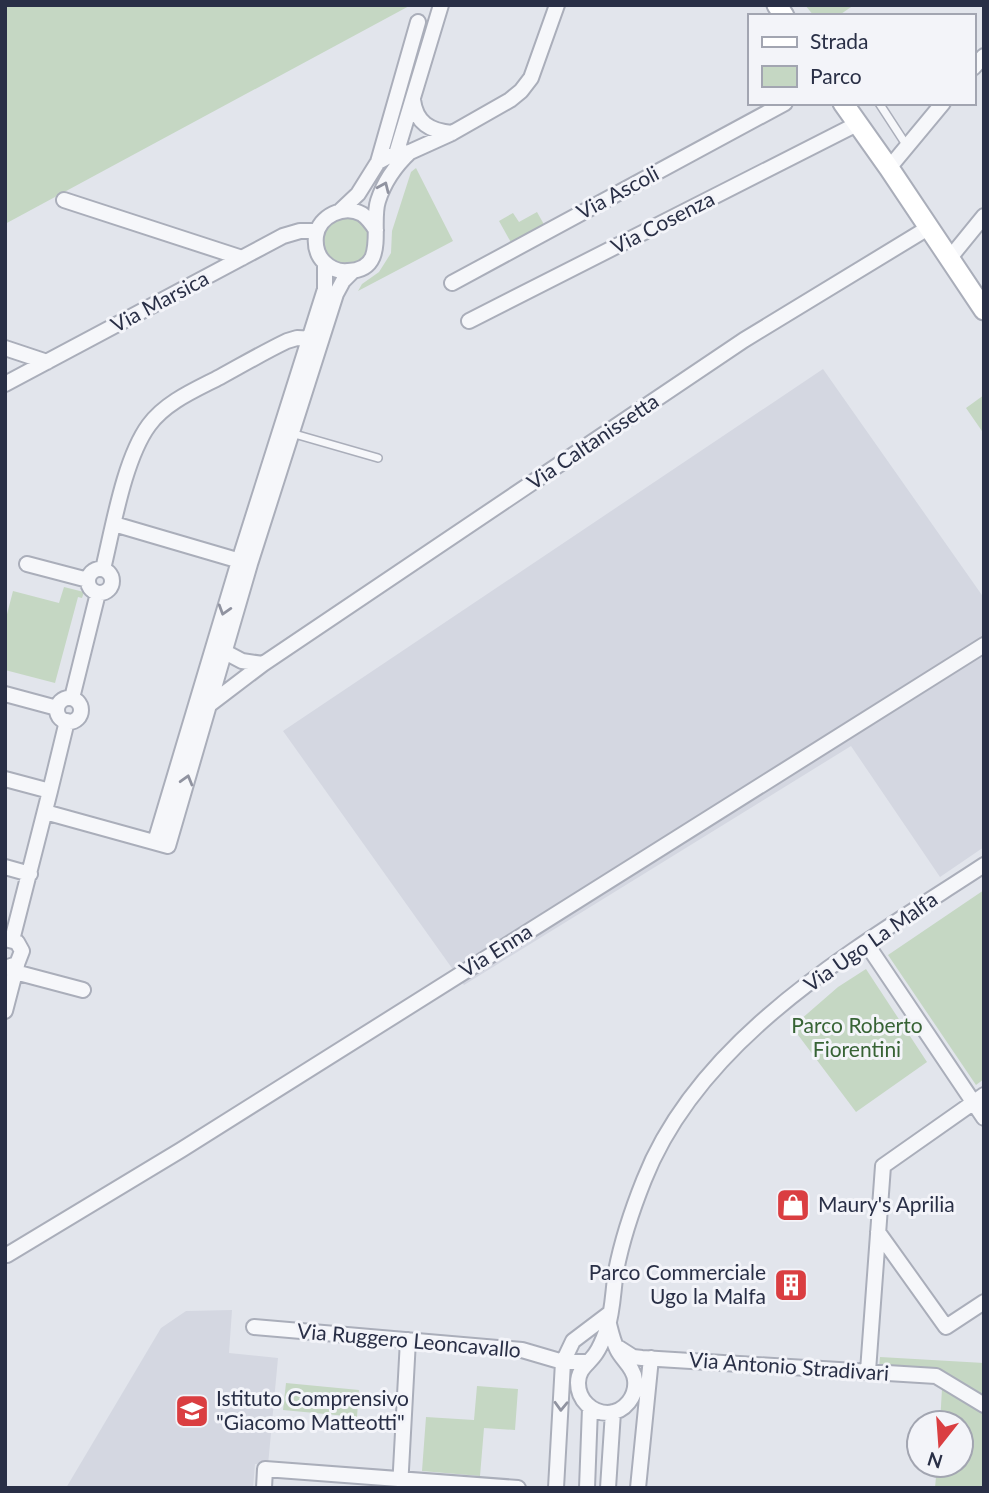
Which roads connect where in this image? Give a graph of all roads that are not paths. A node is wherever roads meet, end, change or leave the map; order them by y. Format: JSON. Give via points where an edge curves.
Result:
{"nodes":[{"id":1,"x":441,"y":5,"type":"edge"},
{"id":2,"x":557,"y":5,"type":"edge"},
{"id":3,"x":418,"y":22,"type":"dead end"},
{"id":4,"x":411,"y":48,"type":"junction"},
{"id":5,"x":427,"y":53,"type":"junction"},
{"id":6,"x":413,"y":100,"type":"junction"},
{"id":7,"x":781,"y":105,"type":"edge"},
{"id":8,"x":844,"y":105,"type":"edge"},
{"id":9,"x":880,"y":105,"type":"edge"},
{"id":10,"x":941,"y":105,"type":"edge"},
{"id":11,"x":857,"y":124,"type":"junction"},
{"id":12,"x":452,"y":133,"type":"junction"},
{"id":13,"x":907,"y":146,"type":"junction"},
{"id":14,"x":403,"y":153,"type":"junction"},
{"id":15,"x":378,"y":162,"type":"junction"},
{"id":16,"x":889,"y":168,"type":"junction"},
{"id":17,"x":64,"y":200,"type":"dead end"},
{"id":18,"x":340,"y":211,"type":"junction"},
{"id":19,"x":984,"y":216,"type":"edge"},
{"id":20,"x":928,"y":228,"type":"junction"},
{"id":21,"x":376,"y":230,"type":"junction"},
{"id":22,"x":317,"y":231,"type":"junction"},
{"id":23,"x":242,"y":258,"type":"junction"},
{"id":24,"x":949,"y":258,"type":"junction"},
{"id":25,"x":325,"y":263,"type":"junction"},
{"id":26,"x":353,"y":271,"type":"junction"},
{"id":27,"x":452,"y":283,"type":"dead end"},
{"id":28,"x":984,"y":310,"type":"edge"},
{"id":29,"x":469,"y":321,"type":"dead end"},
{"id":30,"x":316,"y":339,"type":"junction"},
{"id":31,"x":5,"y":348,"type":"edge"},
{"id":32,"x":47,"y":362,"type":"junction"},
{"id":33,"x":5,"y":384,"type":"edge"},
{"id":34,"x":287,"y":431,"type":"junction"},
{"id":35,"x":378,"y":458,"type":"dead end"},
{"id":36,"x":114,"y":524,"type":"junction"},
{"id":37,"x":244,"y":562,"type":"junction"},
{"id":38,"x":27,"y":564,"type":"dead end"},
{"id":39,"x":103,"y":569,"type":"junction"},
{"id":40,"x":88,"y":580,"type":"junction"},
{"id":41,"x":98,"y":593,"type":"junction"},
{"id":42,"x":984,"y":645,"type":"edge"},
{"id":43,"x":225,"y":652,"type":"junction"},
{"id":44,"x":262,"y":664,"type":"junction"},
{"id":45,"x":5,"y":694,"type":"edge"},
{"id":46,"x":72,"y":698,"type":"junction"},
{"id":47,"x":209,"y":705,"type":"junction"},
{"id":48,"x":57,"y":708,"type":"junction"},
{"id":49,"x":66,"y":721,"type":"junction"},
{"id":50,"x":5,"y":779,"type":"edge"},
{"id":51,"x":50,"y":791,"type":"junction"},
{"id":52,"x":46,"y":812,"type":"junction"},
{"id":53,"x":162,"y":844,"type":"junction"},
{"id":54,"x":984,"y":865,"type":"edge"},
{"id":55,"x":5,"y":867,"type":"edge"},
{"id":56,"x":30,"y":874,"type":"junction"},
{"id":57,"x":9,"y":939,"type":"edge"},
{"id":58,"x":866,"y":943,"type":"junction"},
{"id":59,"x":12,"y":968,"type":"edge"},
{"id":60,"x":83,"y":990,"type":"dead end"},
{"id":61,"x":5,"y":1011,"type":"edge"},
{"id":62,"x":978,"y":1099,"type":"edge"},
{"id":63,"x":984,"y":1118,"type":"edge"},
{"id":64,"x":878,"y":1232,"type":"junction"},
{"id":65,"x":7,"y":1255,"type":"edge"},
{"id":66,"x":984,"y":1302,"type":"edge"},
{"id":67,"x":610,"y":1318,"type":"junction"},
{"id":68,"x":254,"y":1327,"type":"dead end"},
{"id":69,"x":408,"y":1340,"type":"junction"},
{"id":70,"x":613,"y":1340,"type":"joint"},
{"id":71,"x":590,"y":1360,"type":"junction"},
{"id":72,"x":637,"y":1361,"type":"junction"},
{"id":73,"x":563,"y":1362,"type":"junction"},
{"id":74,"x":868,"y":1371,"type":"junction"},
{"id":75,"x":984,"y":1405,"type":"edge"},
{"id":76,"x":590,"y":1408,"type":"junction"},
{"id":77,"x":614,"y":1412,"type":"junction"},
{"id":78,"x":400,"y":1483,"type":"edge"},
{"id":79,"x":264,"y":1488,"type":"edge"},
{"id":80,"x":518,"y":1488,"type":"edge"},
{"id":81,"x":556,"y":1488,"type":"edge"},
{"id":82,"x":587,"y":1488,"type":"edge"},
{"id":83,"x":608,"y":1488,"type":"edge"},
{"id":84,"x":638,"y":1488,"type":"edge"}],
"edges":[{"from":1,"to":5,"type":"street"},
{"from":2,"to":12,"type":"street","via":[[526,86]]},
{"from":3,"to":4,"type":"street"},
{"from":4,"to":5,"type":"street"},
{"from":4,"to":15,"type":"street"},
{"from":5,"to":6,"type":"street"},
{"from":6,"to":12,"type":"street","via":[[420,121]]},
{"from":6,"to":14,"type":"street"},
{"from":7,"to":27,"type":"street","name":"Via Ascoli"},
{"from":8,"to":11,"type":"street"},
{"from":9,"to":13,"type":"lane"},
{"from":10,"to":13,"type":"street"},
{"from":11,"to":16,"type":"street"},
{"from":11,"to":29,"type":"street","name":"Via Cosenza"},
{"from":12,"to":14,"type":"street"},
{"from":13,"to":16,"type":"street"},
{"from":14,"to":15,"type":"street"},
{"from":21,"to":14,"type":"street","one_way":true,"via":[[378,202]]},
{"from":15,"to":18,"type":"street","via":[[358,194]]},
{"from":16,"to":20,"type":"street"},
{"from":17,"to":23,"type":"street"},
{"from":18,"to":21,"type":"street","via":[[362,214]]},
{"from":18,"to":22,"type":"street","via":[[330,215]]},
{"from":19,"to":24,"type":"street"},
{"from":20,"to":24,"type":"street"},
{"from":20,"to":44,"type":"street","name":"Via Caltanissetta","via":[[744,340]]},
{"from":21,"to":26,"type":"street","via":[[376,252]]},
{"from":22,"to":23,"type":"street","name":"Via Marsica","via":[[288,233]]},
{"from":22,"to":25,"type":"street","via":[[316,248]]},
{"from":23,"to":32,"type":"street","name":"Via Marsica"},
{"from":24,"to":28,"type":"street"},
{"from":25,"to":26,"type":"street"},
{"from":25,"to":30,"type":"street"},
{"from":26,"to":30,"type":"street","via":[[343,281]]},
{"from":30,"to":34,"type":"street"},
{"from":30,"to":36,"type":"street","via":[[287,341],[157,415],[136,451]]},
{"from":31,"to":32,"type":"street"},
{"from":32,"to":33,"type":"street","name":"Via Marsica"},
{"from":34,"to":35,"type":"lane"},
{"from":34,"to":37,"type":"street"},
{"from":36,"to":37,"type":"street"},
{"from":36,"to":39,"type":"street"},
{"from":37,"to":43,"type":"street"},
{"from":37,"to":53,"type":"street","one_way":true},
{"from":38,"to":40,"type":"street"},
{"from":39,"to":40,"type":"street","via":[[95,570]]},
{"from":39,"to":41,"type":"street","via":[[112,584]]},
{"from":40,"to":41,"type":"street"},
{"from":41,"to":46,"type":"street"},
{"from":42,"to":65,"type":"street","name":"Via Enna"},
{"from":43,"to":44,"type":"street"},
{"from":43,"to":47,"type":"street"},
{"from":44,"to":47,"type":"street","name":"Via Caltanissetta"},
{"from":45,"to":48,"type":"street"},
{"from":46,"to":48,"type":"street","via":[[60,701]]},
{"from":46,"to":49,"type":"street","via":[[81,712],[77,719]]},
{"from":53,"to":47,"type":"street","one_way":true},
{"from":48,"to":49,"type":"street"},
{"from":49,"to":51,"type":"street"},
{"from":50,"to":51,"type":"street"},
{"from":51,"to":52,"type":"street"},
{"from":52,"to":53,"type":"street"},
{"from":52,"to":56,"type":"street"},
{"from":54,"to":58,"type":"street","name":"Via Ugo La Malfa"},
{"from":55,"to":56,"type":"street"},
{"from":56,"to":57,"type":"street"},
{"from":57,"to":59,"type":"street","via":[[22,951]]},
{"from":58,"to":62,"type":"street"},
{"from":58,"to":67,"type":"street","name":"Via Ugo La Malfa","via":[[763,1019],[691,1096],[654,1153],[632,1210]]},
{"from":59,"to":60,"type":"street"},
{"from":59,"to":61,"type":"street"},
{"from":62,"to":63,"type":"street"},
{"from":62,"to":64,"type":"street","via":[[883,1166]]},
{"from":64,"to":66,"type":"street","via":[[946,1327]]},
{"from":64,"to":74,"type":"street"},
{"from":67,"to":70,"type":"street","name":"Via Ugo La Malfa"},
{"from":67,"to":71,"type":"street","name":"Via Ugo La Malfa"},
{"from":67,"to":73,"type":"street","via":[[573,1340]]},
{"from":68,"to":69,"type":"street","name":"Via Ruggero Leoncavallo"},
{"from":69,"to":73,"type":"street","name":"Via Ruggero Leoncavallo","via":[[526,1350]]},
{"from":69,"to":78,"type":"street"},
{"from":70,"to":72,"type":"street","name":"Via Antonio Stradivari"},
{"from":71,"to":72,"type":"street","via":[[609,1354]]},
{"from":71,"to":73,"type":"street"},
{"from":71,"to":76,"type":"street","name":"Via Ugo La Malfa","via":[[581,1369],[578,1386]]},
{"from":72,"to":74,"type":"street","name":"Via Antonio Stradivari"},
{"from":72,"to":77,"type":"street","via":[[634,1394]]},
{"from":72,"to":84,"type":"street"},
{"from":73,"to":81,"type":"street","one_way":true},
{"from":74,"to":75,"type":"street","name":"Via Antonio Stradivari","via":[[936,1376]]},
{"from":76,"to":77,"type":"street"},
{"from":76,"to":82,"type":"street","name":"Via Ugo La Malfa"},
{"from":77,"to":83,"type":"street"},
{"from":78,"to":79,"type":"street","via":[[265,1469]]},
{"from":78,"to":80,"type":"street"}]}
